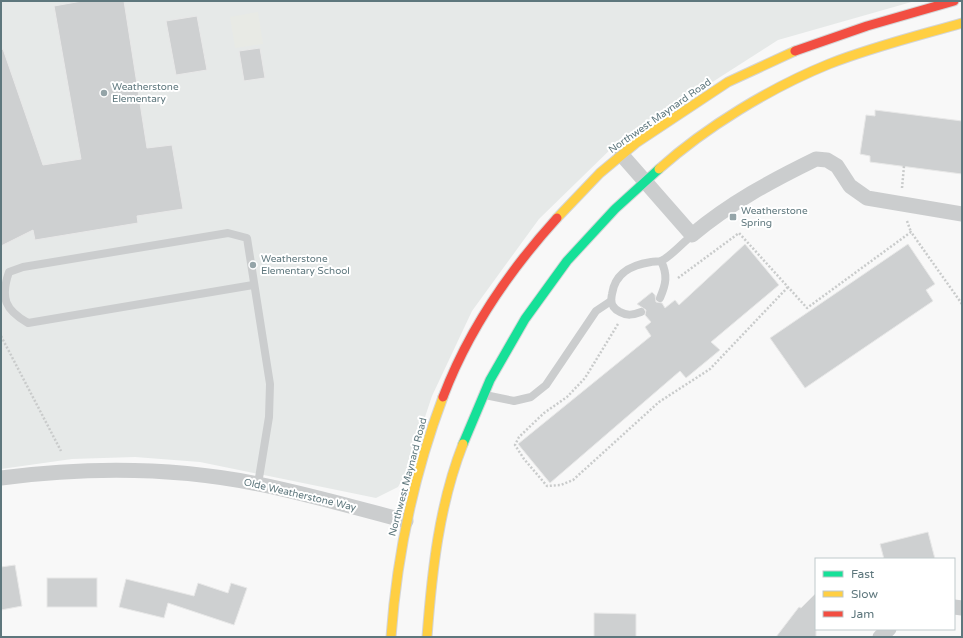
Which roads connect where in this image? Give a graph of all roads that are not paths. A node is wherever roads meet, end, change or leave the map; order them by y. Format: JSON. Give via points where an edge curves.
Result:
{"nodes":[{"id":1,"x":954,"y":1,"type":"edge"},
{"id":2,"x":962,"y":23,"type":"edge"},
{"id":3,"x":621,"y":154,"type":"junction"},
{"id":4,"x":644,"y":180,"type":"junction"},
{"id":5,"x":962,"y":214,"type":"edge"},
{"id":6,"x":692,"y":235,"type":"junction"},
{"id":7,"x":661,"y":261,"type":"junction"},
{"id":8,"x":253,"y":285,"type":"junction"},
{"id":9,"x":660,"y":298,"type":"dead end"},
{"id":10,"x":610,"y":301,"type":"junction"},
{"id":11,"x":640,"y":312,"type":"dead end"},
{"id":12,"x":484,"y":395,"type":"junction"},
{"id":13,"x":1,"y":478,"type":"edge"},
{"id":14,"x":258,"y":484,"type":"junction"},
{"id":15,"x":413,"y":522,"type":"junction"},
{"id":16,"x":889,"y":630,"type":"edge"},
{"id":17,"x":391,"y":637,"type":"edge"},
{"id":18,"x":427,"y":637,"type":"edge"},
{"id":19,"x":880,"y":637,"type":"edge"}],
"edges":[{"from":1,"to":3,"type":"main road","name":"Northwest Maynard Road","via":[[857,28],[804,46],[727,82]]},
{"from":2,"to":4,"type":"main road","via":[[841,60],[788,82],[735,112],[682,149]]},
{"from":3,"to":4,"type":"street"},
{"from":3,"to":15,"type":"main road","name":"Northwest Maynard Road","via":[[591,181],[542,234],[481,320],[437,411],[421,462]]},
{"from":4,"to":6,"type":"street"},
{"from":4,"to":12,"type":"main road","via":[[588,235],[549,284],[513,338]]},
{"from":5,"to":6,"type":"street","via":[[867,198],[850,186],[837,166],[827,160],[816,159],[748,194]]},
{"from":6,"to":7,"type":"lane"},
{"from":7,"to":9,"type":"lane","via":[[666,270],[666,283]]},
{"from":7,"to":10,"type":"lane","via":[[628,269],[618,277]]},
{"from":8,"to":8,"type":"lane","via":[[248,238],[228,233],[23,267],[9,272],[3,286],[6,303],[14,316],[28,323]]},
{"from":8,"to":14,"type":"lane","via":[[270,384],[269,417]]},
{"from":10,"to":11,"type":"lane","via":[[615,309],[624,314],[633,315]]},
{"from":10,"to":12,"type":"lane","via":[[596,311],[546,385],[531,397],[514,401]]},
{"from":12,"to":18,"type":"main road","via":[[460,453],[437,528]]},
{"from":13,"to":14,"type":"street","name":"Olde Weatherstone Way","via":[[101,470],[186,474]]},
{"from":14,"to":15,"type":"street","name":"Olde Weatherstone Way"},
{"from":15,"to":17,"type":"main road","name":"Northwest Maynard Road","via":[[396,568]]},
{"from":16,"to":19,"type":"street"}]}
